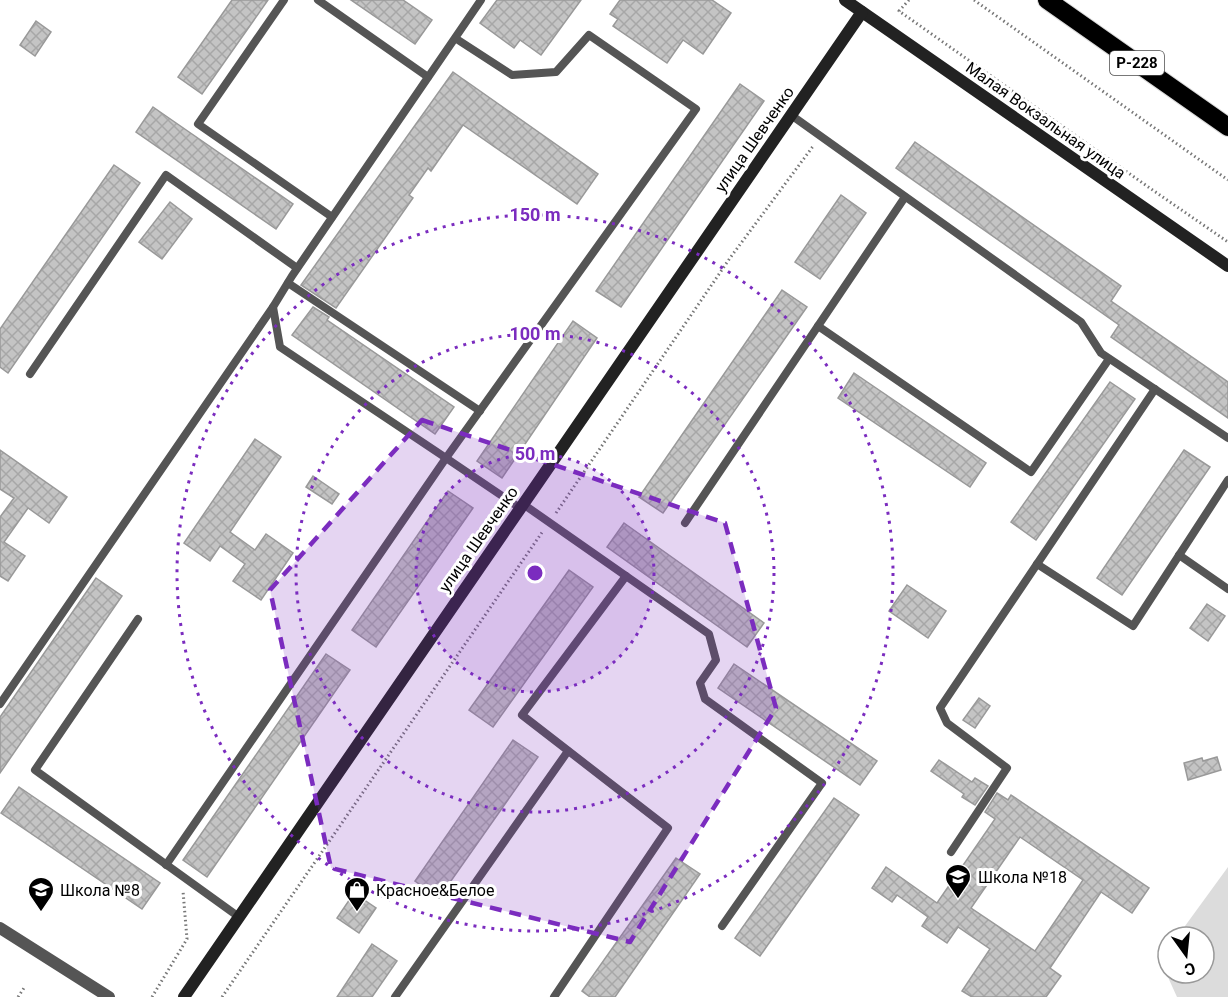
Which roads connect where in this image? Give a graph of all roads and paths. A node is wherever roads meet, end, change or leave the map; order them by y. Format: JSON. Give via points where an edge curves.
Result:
{"nodes":[{"id":1,"x":284,"y":0,"type":"edge"},
{"id":2,"x":318,"y":0,"type":"edge"},
{"id":3,"x":481,"y":0,"type":"edge"},
{"id":4,"x":845,"y":0,"type":"edge"},
{"id":5,"x":909,"y":0,"type":"edge"},
{"id":6,"x":974,"y":0,"type":"edge"},
{"id":7,"x":1047,"y":0,"type":"edge"},
{"id":8,"x":862,"y":12,"type":"junction"},
{"id":9,"x":455,"y":38,"type":"junction"},
{"id":10,"x":428,"y":77,"type":"junction"},
{"id":11,"x":791,"y":115,"type":"junction"},
{"id":12,"x":1228,"y":127,"type":"edge"},
{"id":13,"x":821,"y":137,"type":"junction"},
{"id":14,"x":1228,"y":180,"type":"edge"},
{"id":15,"x":905,"y":197,"type":"junction"},
{"id":16,"x":332,"y":217,"type":"junction"},
{"id":17,"x":1228,"y":242,"type":"edge"},
{"id":18,"x":1228,"y":266,"type":"edge"},
{"id":19,"x":297,"y":268,"type":"junction"},
{"id":20,"x":288,"y":283,"type":"junction"},
{"id":21,"x":273,"y":307,"type":"junction"},
{"id":22,"x":818,"y":326,"type":"junction"},
{"id":23,"x":1109,"y":359,"type":"junction"},
{"id":24,"x":30,"y":374,"type":"dead end"},
{"id":25,"x":1155,"y":389,"type":"junction"},
{"id":26,"x":480,"y":411,"type":"junction"},
{"id":27,"x":1228,"y":438,"type":"edge"},
{"id":28,"x":446,"y":458,"type":"junction"},
{"id":29,"x":1228,"y":480,"type":"edge"},
{"id":30,"x":522,"y":506,"type":"junction"},
{"id":31,"x":549,"y":522,"type":"junction"},
{"id":32,"x":685,"y":523,"type":"dead end"},
{"id":33,"x":1179,"y":555,"type":"junction"},
{"id":34,"x":1037,"y":564,"type":"junction"},
{"id":35,"x":626,"y":576,"type":"junction"},
{"id":36,"x":1228,"y":589,"type":"edge"},
{"id":37,"x":138,"y":620,"type":"dead end"},
{"id":38,"x":0,"y":704,"type":"edge"},
{"id":39,"x":568,"y":751,"type":"junction"},
{"id":40,"x":951,"y":852,"type":"dead end"},
{"id":41,"x":166,"y":865,"type":"junction"},
{"id":42,"x":182,"y":877,"type":"junction"},
{"id":43,"x":239,"y":916,"type":"junction"},
{"id":44,"x":722,"y":926,"type":"dead end"},
{"id":45,"x":0,"y":928,"type":"edge"},
{"id":46,"x":24,"y":988,"type":"dead end"},
{"id":47,"x":18,"y":997,"type":"edge"},
{"id":48,"x":109,"y":997,"type":"edge"},
{"id":49,"x":152,"y":997,"type":"edge"},
{"id":50,"x":184,"y":997,"type":"edge"},
{"id":51,"x":222,"y":997,"type":"edge"},
{"id":52,"x":395,"y":997,"type":"edge"},
{"id":53,"x":554,"y":997,"type":"edge"}],
"edges":[{"from":1,"to":16,"type":"lane","via":[[198,124]]},
{"from":2,"to":10,"type":"lane"},
{"from":3,"to":9,"type":"lane"},
{"from":4,"to":8,"type":"street","name":"Малая Вокзальная улица"},
{"from":5,"to":17,"type":"path","via":[[899,11]]},
{"from":6,"to":14,"type":"path"},
{"from":7,"to":12,"type":"highway","number":"Р-228"},
{"from":8,"to":11,"type":"street","name":"улица Шевченко"},
{"from":8,"to":18,"type":"street","name":"Малая Вокзальная улица"},
{"from":9,"to":10,"type":"lane"},
{"from":9,"to":26,"type":"lane","via":[[512,75],[556,72],[589,35],[696,109]]},
{"from":10,"to":16,"type":"lane"},
{"from":11,"to":13,"type":"lane"},
{"from":11,"to":30,"type":"street","name":"улица Шевченко"},
{"from":13,"to":15,"type":"lane"},
{"from":13,"to":31,"type":"path","via":[[730,258]]},
{"from":15,"to":22,"type":"lane"},
{"from":15,"to":23,"type":"lane","via":[[1081,322]]},
{"from":16,"to":19,"type":"lane"},
{"from":19,"to":20,"type":"lane"},
{"from":19,"to":24,"type":"lane","via":[[166,175]]},
{"from":20,"to":21,"type":"lane"},
{"from":20,"to":26,"type":"lane"},
{"from":21,"to":28,"type":"lane","via":[[280,347]]},
{"from":21,"to":38,"type":"lane"},
{"from":22,"to":23,"type":"lane","via":[[1031,472]]},
{"from":22,"to":32,"type":"lane"},
{"from":23,"to":25,"type":"lane"},
{"from":25,"to":27,"type":"lane"},
{"from":25,"to":34,"type":"lane"},
{"from":26,"to":28,"type":"lane"},
{"from":28,"to":30,"type":"lane"},
{"from":28,"to":41,"type":"lane"},
{"from":29,"to":33,"type":"lane"},
{"from":30,"to":31,"type":"lane"},
{"from":30,"to":43,"type":"street","name":"улица Шевченко"},
{"from":31,"to":35,"type":"lane"},
{"from":31,"to":51,"type":"path"},
{"from":33,"to":34,"type":"lane","via":[[1133,626]]},
{"from":33,"to":36,"type":"lane"},
{"from":34,"to":40,"type":"lane","via":[[940,708],[947,723],[1006,768]]},
{"from":35,"to":39,"type":"lane","via":[[522,715]]},
{"from":35,"to":44,"type":"lane","via":[[709,634],[716,660],[700,683],[705,699],[822,783]]},
{"from":37,"to":41,"type":"lane","via":[[35,770]]},
{"from":39,"to":52,"type":"lane"},
{"from":39,"to":53,"type":"lane","via":[[668,828]]},
{"from":41,"to":42,"type":"lane"},
{"from":42,"to":43,"type":"lane"},
{"from":42,"to":49,"type":"path","via":[[187,939]]},
{"from":43,"to":50,"type":"street","name":"улица Шевченко"},
{"from":45,"to":48,"type":"street"},
{"from":46,"to":47,"type":"path"}]}
